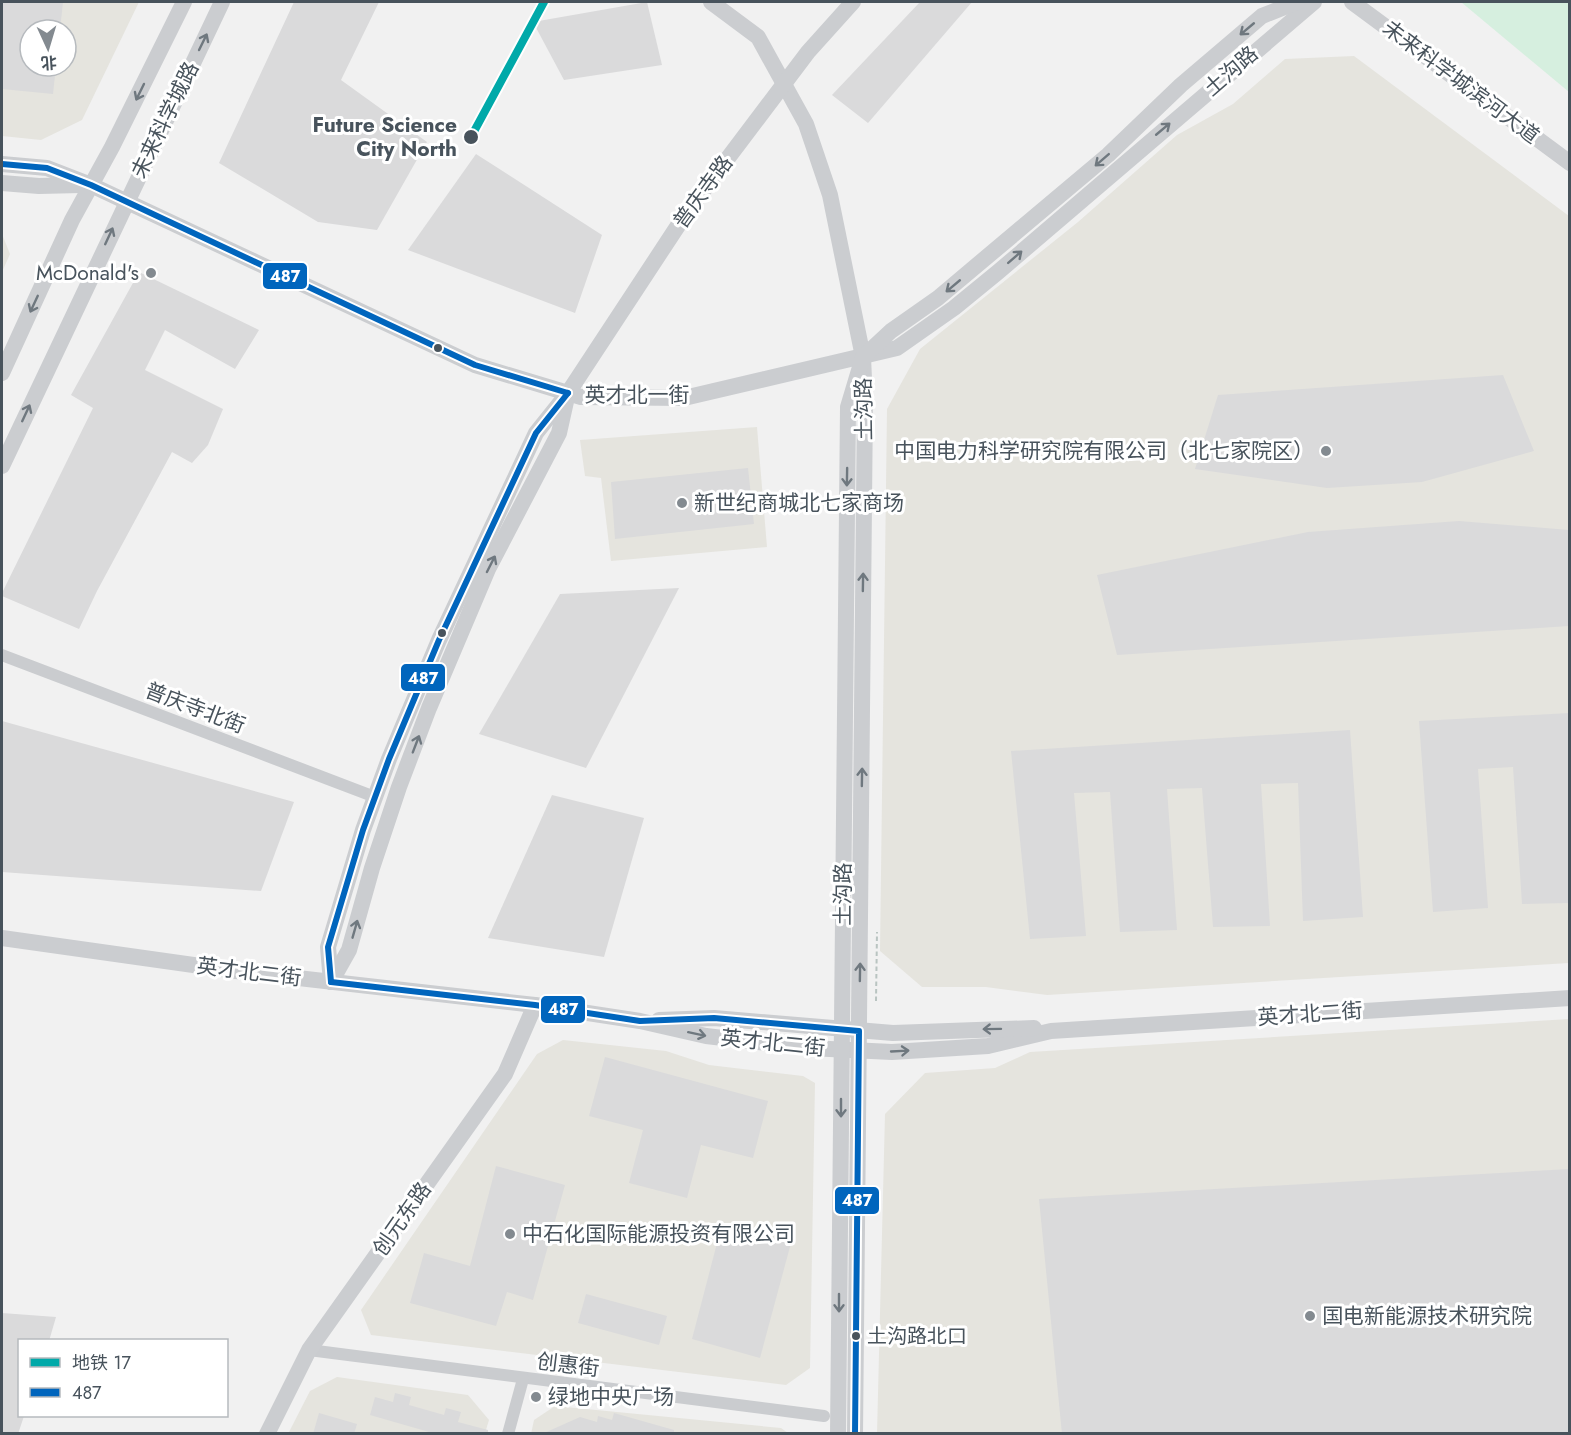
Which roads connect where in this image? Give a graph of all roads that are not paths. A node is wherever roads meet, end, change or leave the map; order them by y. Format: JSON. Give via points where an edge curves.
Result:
{"nodes":[{"id":1,"x":184,"y":2,"type":"edge"},
{"id":2,"x":222,"y":2,"type":"edge"},
{"id":3,"x":711,"y":2,"type":"edge"},
{"id":4,"x":853,"y":2,"type":"edge"},
{"id":5,"x":1297,"y":2,"type":"edge"},
{"id":6,"x":1314,"y":2,"type":"edge"},
{"id":7,"x":1352,"y":2,"type":"edge"},
{"id":8,"x":784,"y":85,"type":"junction"},
{"id":9,"x":1569,"y":163,"type":"edge"},
{"id":10,"x":2,"y":165,"type":"edge"},
{"id":11,"x":2,"y":183,"type":"edge"},
{"id":12,"x":91,"y":185,"type":"junction"},
{"id":13,"x":126,"y":201,"type":"junction"},
{"id":14,"x":863,"y":357,"type":"junction"},
{"id":15,"x":2,"y":373,"type":"edge"},
{"id":16,"x":568,"y":393,"type":"junction"},
{"id":17,"x":2,"y":466,"type":"edge"},
{"id":18,"x":2,"y":655,"type":"edge"},
{"id":19,"x":375,"y":797,"type":"junction"},
{"id":20,"x":2,"y":938,"type":"edge"},
{"id":21,"x":331,"y":982,"type":"junction"},
{"id":22,"x":1569,"y":998,"type":"edge"},
{"id":23,"x":535,"y":1005,"type":"junction"},
{"id":24,"x":640,"y":1021,"type":"junction"},
{"id":25,"x":842,"y":1029,"type":"junction"},
{"id":26,"x":859,"y":1031,"type":"junction"},
{"id":27,"x":1051,"y":1031,"type":"junction"},
{"id":28,"x":842,"y":1049,"type":"junction"},
{"id":29,"x":859,"y":1050,"type":"junction"},
{"id":30,"x":309,"y":1350,"type":"junction"},
{"id":31,"x":523,"y":1379,"type":"junction"},
{"id":32,"x":824,"y":1416,"type":"dead end"},
{"id":33,"x":267,"y":1434,"type":"edge"},
{"id":34,"x":508,"y":1434,"type":"edge"},
{"id":35,"x":838,"y":1434,"type":"edge"},
{"id":36,"x":855,"y":1434,"type":"edge"}],
"edges":[{"from":1,"to":12,"type":"street","name":"未来科学城路","one_way":true},
{"from":13,"to":2,"type":"street","name":"未来科学城路","one_way":true},
{"from":3,"to":8,"type":"street","via":[[758,38]]},
{"from":4,"to":8,"type":"street","name":"普庆寺路"},
{"from":5,"to":14,"type":"street","name":"土沟路","one_way":true,"via":[[1262,16],[1181,85],[1108,155]]},
{"from":14,"to":6,"type":"street","name":"土沟路","one_way":true,"via":[[897,348],[954,308]]},
{"from":7,"to":9,"type":"street","name":"未来科学城滨河大道"},
{"from":8,"to":14,"type":"street","via":[[806,124],[830,195]]},
{"from":8,"to":16,"type":"street","name":"普庆寺路","via":[[685,215]]},
{"from":10,"to":12,"type":"street","name":"英才北一街","via":[[47,168]]},
{"from":11,"to":12,"type":"street","name":"英才北一街"},
{"from":12,"to":13,"type":"street","name":"英才北一街"},
{"from":12,"to":15,"type":"street","name":"未来科学城路","one_way":true},
{"from":13,"to":16,"type":"street","name":"英才北一街","via":[[475,365]]},
{"from":17,"to":13,"type":"street","name":"未来科学城路","one_way":true},
{"from":14,"to":16,"type":"street","name":"英才北一街","via":[[684,398],[581,397]]},
{"from":14,"to":25,"type":"street","name":"土沟路","one_way":true,"via":[[848,407]]},
{"from":26,"to":14,"type":"street","name":"土沟路","one_way":true},
{"from":16,"to":19,"type":"street","name":"普庆寺路","via":[[536,434],[439,640]]},
{"from":21,"to":16,"type":"street","name":"普庆寺路","one_way":true,"via":[[349,950],[389,817],[433,699],[488,569],[559,433]]},
{"from":18,"to":19,"type":"street","name":"普庆寺北街"},
{"from":19,"to":21,"type":"street","name":"普庆寺路","via":[[328,947]]},
{"from":20,"to":21,"type":"street","name":"英才北二街"},
{"from":21,"to":23,"type":"street","name":"英才北二街"},
{"from":22,"to":27,"type":"street","name":"英才北二街"},
{"from":23,"to":24,"type":"street","name":"英才北二街"},
{"from":23,"to":30,"type":"street","name":"创元东路","via":[[505,1074]]},
{"from":24,"to":25,"type":"street","name":"英才北二街","via":[[714,1018]]},
{"from":24,"to":28,"type":"street","name":"英才北二街","one_way":true,"via":[[706,1036]]},
{"from":25,"to":26,"type":"street","name":"英才北二街"},
{"from":25,"to":28,"type":"street","name":"土沟路"},
{"from":27,"to":26,"type":"street","name":"英才北二街","one_way":true},
{"from":26,"to":29,"type":"street","name":"土沟路"},
{"from":29,"to":27,"type":"street","name":"英才北二街","one_way":true,"via":[[892,1052],[988,1046]]},
{"from":28,"to":29,"type":"street","name":"英才北二街"},
{"from":28,"to":35,"type":"street","name":"土沟路","one_way":true},
{"from":29,"to":36,"type":"street","name":"土沟路"},
{"from":30,"to":31,"type":"street","name":"创惠街"},
{"from":30,"to":33,"type":"street","name":"创元东路"},
{"from":31,"to":32,"type":"street","name":"创惠街"},
{"from":31,"to":34,"type":"street"}]}
